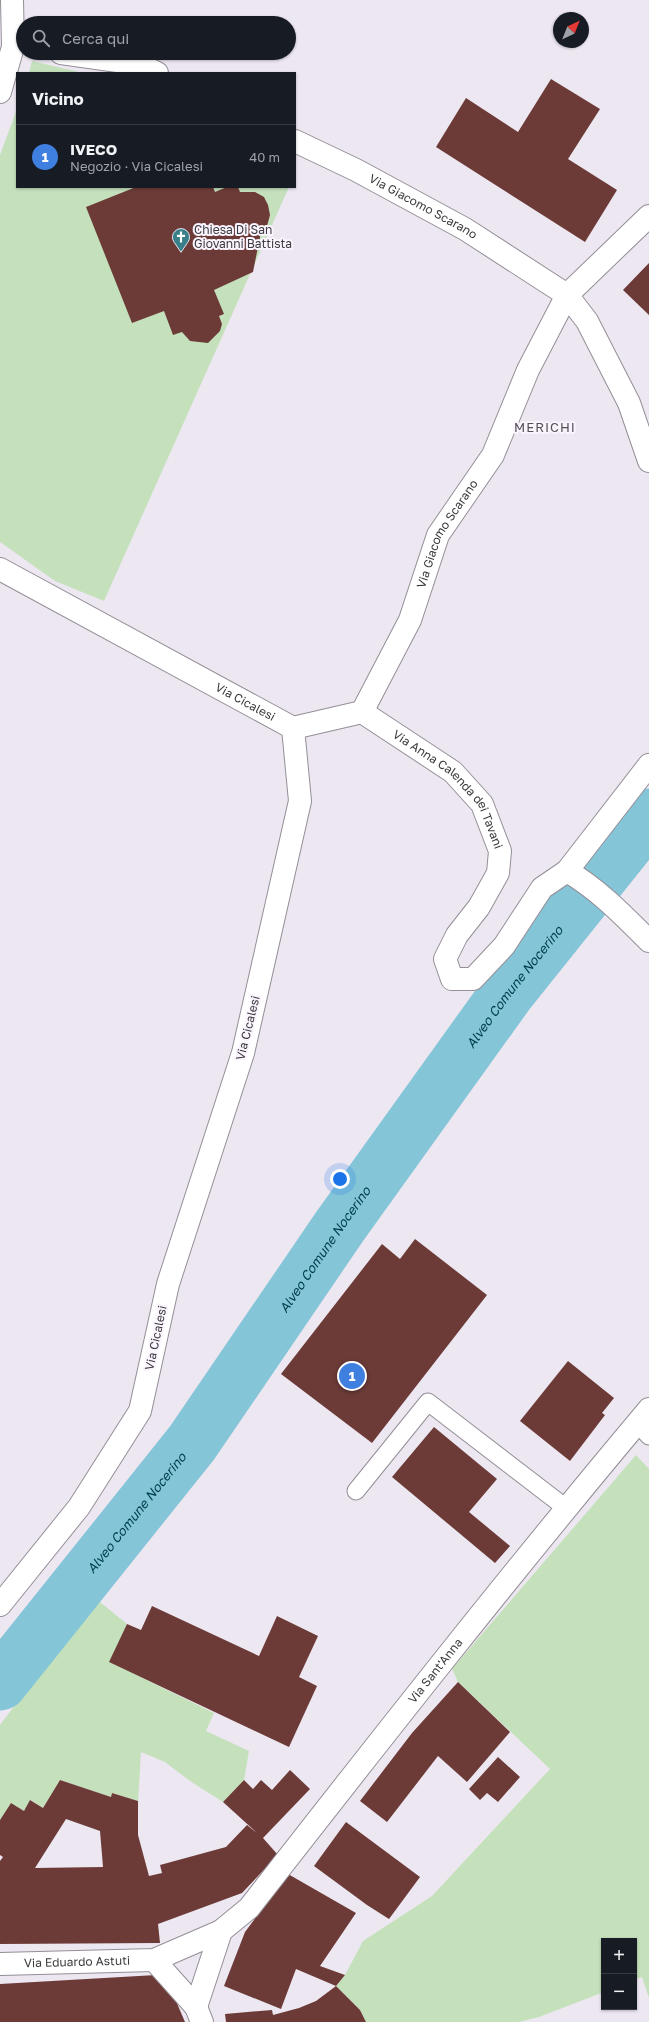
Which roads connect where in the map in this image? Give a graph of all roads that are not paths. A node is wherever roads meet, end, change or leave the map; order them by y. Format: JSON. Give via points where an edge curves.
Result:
{"nodes":[{"id":1,"x":12,"y":0,"type":"edge"},
{"id":2,"x":16,"y":32,"type":"edge"},
{"id":3,"x":16,"y":53,"type":"edge"},
{"id":4,"x":111,"y":60,"type":"edge"},
{"id":5,"x":154,"y":72,"type":"edge"},
{"id":6,"x":0,"y":92,"type":"edge"},
{"id":7,"x":296,"y":141,"type":"edge"},
{"id":8,"x":649,"y":216,"type":"edge"},
{"id":9,"x":567,"y":295,"type":"junction"},
{"id":10,"x":649,"y":461,"type":"edge"},
{"id":11,"x":0,"y":569,"type":"edge"},
{"id":12,"x":362,"y":712,"type":"junction"},
{"id":13,"x":293,"y":728,"type":"junction"},
{"id":14,"x":649,"y":765,"type":"edge"},
{"id":15,"x":574,"y":875,"type":"junction"},
{"id":16,"x":649,"y":941,"type":"edge"},
{"id":17,"x":645,"y":1423,"type":"edge"},
{"id":18,"x":356,"y":1491,"type":"dead end"},
{"id":19,"x":566,"y":1508,"type":"junction"},
{"id":20,"x":0,"y":1605,"type":"edge"},
{"id":21,"x":221,"y":1931,"type":"junction"},
{"id":22,"x":154,"y":1960,"type":"junction"},
{"id":23,"x":0,"y":1964,"type":"edge"},
{"id":24,"x":199,"y":2014,"type":"edge"}],
"edges":[{"from":1,"to":2,"type":"street"},
{"from":3,"to":6,"type":"street"},
{"from":4,"to":5,"type":"street","via":[[139,64]]},
{"from":7,"to":9,"type":"street","name":"Via Giacomo Scarano","via":[[356,170],[465,229]]},
{"from":8,"to":9,"type":"street"},
{"from":9,"to":10,"type":"street","name":"Via Giacomo Scarano","via":[[587,321],[629,402]]},
{"from":9,"to":12,"type":"street","name":"Via Giacomo Scarano","via":[[528,370],[494,455],[438,535],[410,620]]},
{"from":11,"to":13,"type":"street","name":"Via Cicalesi"},
{"from":12,"to":13,"type":"street"},
{"from":12,"to":15,"type":"street","name":"Via Anna Calenda dei Tavani","via":[[453,772],[482,804],[500,851],[498,873],[479,907],[457,935],[445,959],[452,979],[473,979],[504,946],[542,888]]},
{"from":13,"to":20,"type":"street","name":"Via Cicalesi","via":[[300,801],[243,1053],[168,1284],[140,1412],[79,1507]]},
{"from":14,"to":15,"type":"street"},
{"from":15,"to":16,"type":"street","via":[[613,906]]},
{"from":17,"to":19,"type":"street","name":"Via Sant'Anna"},
{"from":18,"to":19,"type":"lane","via":[[428,1402]]},
{"from":19,"to":21,"type":"street","name":"Via Sant'Anna","via":[[249,1908]]},
{"from":21,"to":22,"type":"street","name":"Via Sant'Anna"},
{"from":21,"to":24,"type":"street"},
{"from":22,"to":23,"type":"street","name":"Via Eduardo Astuti"},
{"from":22,"to":24,"type":"street"}]}
